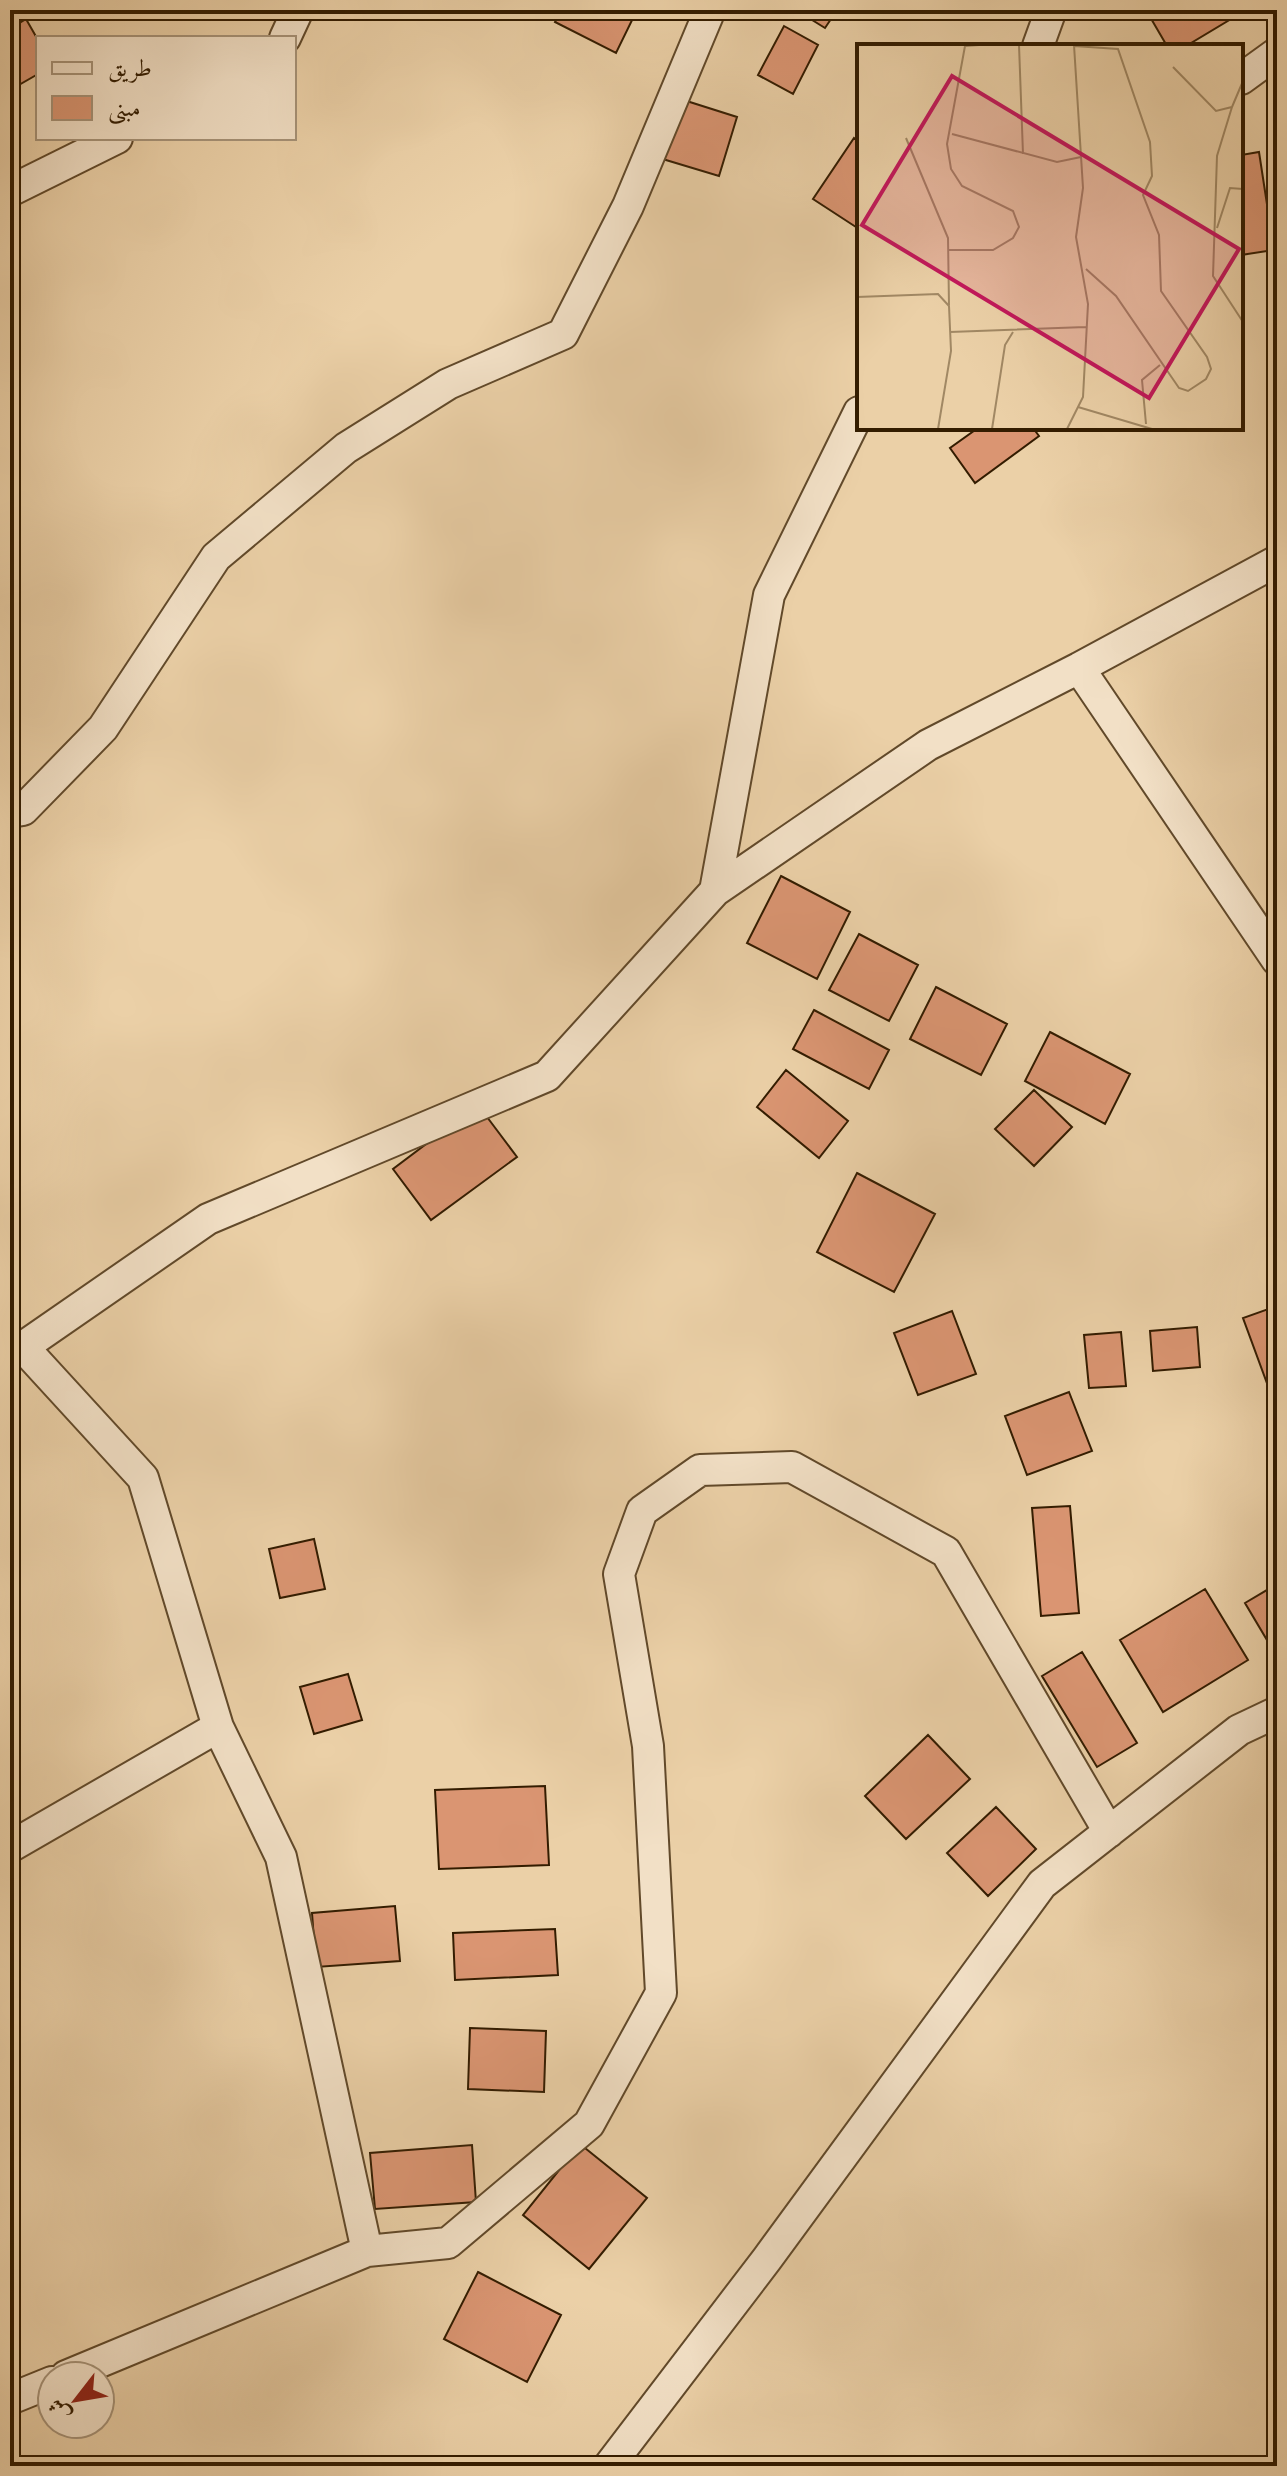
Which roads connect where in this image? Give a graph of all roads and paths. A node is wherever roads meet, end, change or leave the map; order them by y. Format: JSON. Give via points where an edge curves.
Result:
{"nodes":[{"id":1,"x":298,"y":10,"type":"edge"},
{"id":2,"x":710,"y":10,"type":"edge"},
{"id":3,"x":1051,"y":10,"type":"edge"},
{"id":4,"x":286,"y":36,"type":"edge"},
{"id":5,"x":1039,"y":44,"type":"edge"},
{"id":6,"x":1277,"y":53,"type":"edge"},
{"id":7,"x":1243,"y":78,"type":"edge"},
{"id":8,"x":113,"y":140,"type":"edge"},
{"id":9,"x":10,"y":191,"type":"edge"},
{"id":10,"x":857,"y":416,"type":"edge"},
{"id":11,"x":1277,"y":561,"type":"edge"},
{"id":12,"x":1079,"y":668,"type":"junction"},
{"id":13,"x":10,"y":812,"type":"edge"},
{"id":14,"x":715,"y":891,"type":"junction"},
{"id":15,"x":1277,"y":960,"type":"edge"},
{"id":16,"x":16,"y":1352,"type":"edge"},
{"id":17,"x":1277,"y":1712,"type":"edge"},
{"id":18,"x":218,"y":1727,"type":"junction"},
{"id":19,"x":1109,"y":1832,"type":"junction"},
{"id":20,"x":10,"y":1847,"type":"edge"},
{"id":21,"x":367,"y":2251,"type":"junction"},
{"id":22,"x":105,"y":2360,"type":"edge"},
{"id":23,"x":36,"y":2388,"type":"edge"},
{"id":24,"x":10,"y":2399,"type":"edge"},
{"id":25,"x":609,"y":2466,"type":"edge"}],
"edges":[{"from":1,"to":4,"type":"street"},
{"from":2,"to":13,"type":"street","via":[[628,206],[563,334],[448,384],[346,448],[216,557],[103,728],[23,810]]},
{"from":3,"to":5,"type":"street"},
{"from":6,"to":7,"type":"street"},
{"from":8,"to":9,"type":"street"},
{"from":10,"to":14,"type":"street","via":[[769,595]]},
{"from":11,"to":12,"type":"street"},
{"from":12,"to":14,"type":"street","via":[[928,745]]},
{"from":12,"to":15,"type":"street"},
{"from":14,"to":16,"type":"street","via":[[547,1076],[208,1219]]},
{"from":16,"to":18,"type":"street","via":[[143,1478]]},
{"from":17,"to":19,"type":"street","via":[[1239,1730]]},
{"from":18,"to":20,"type":"street"},
{"from":18,"to":21,"type":"street","via":[[281,1857]]},
{"from":19,"to":21,"type":"street","via":[[946,1552],[792,1467],[700,1470],[642,1511],[619,1574],[648,1746],[661,1993],[589,2124],[448,2243]]},
{"from":19,"to":25,"type":"street","via":[[1042,1884]]},
{"from":21,"to":22,"type":"street"},
{"from":23,"to":24,"type":"street"}]}
